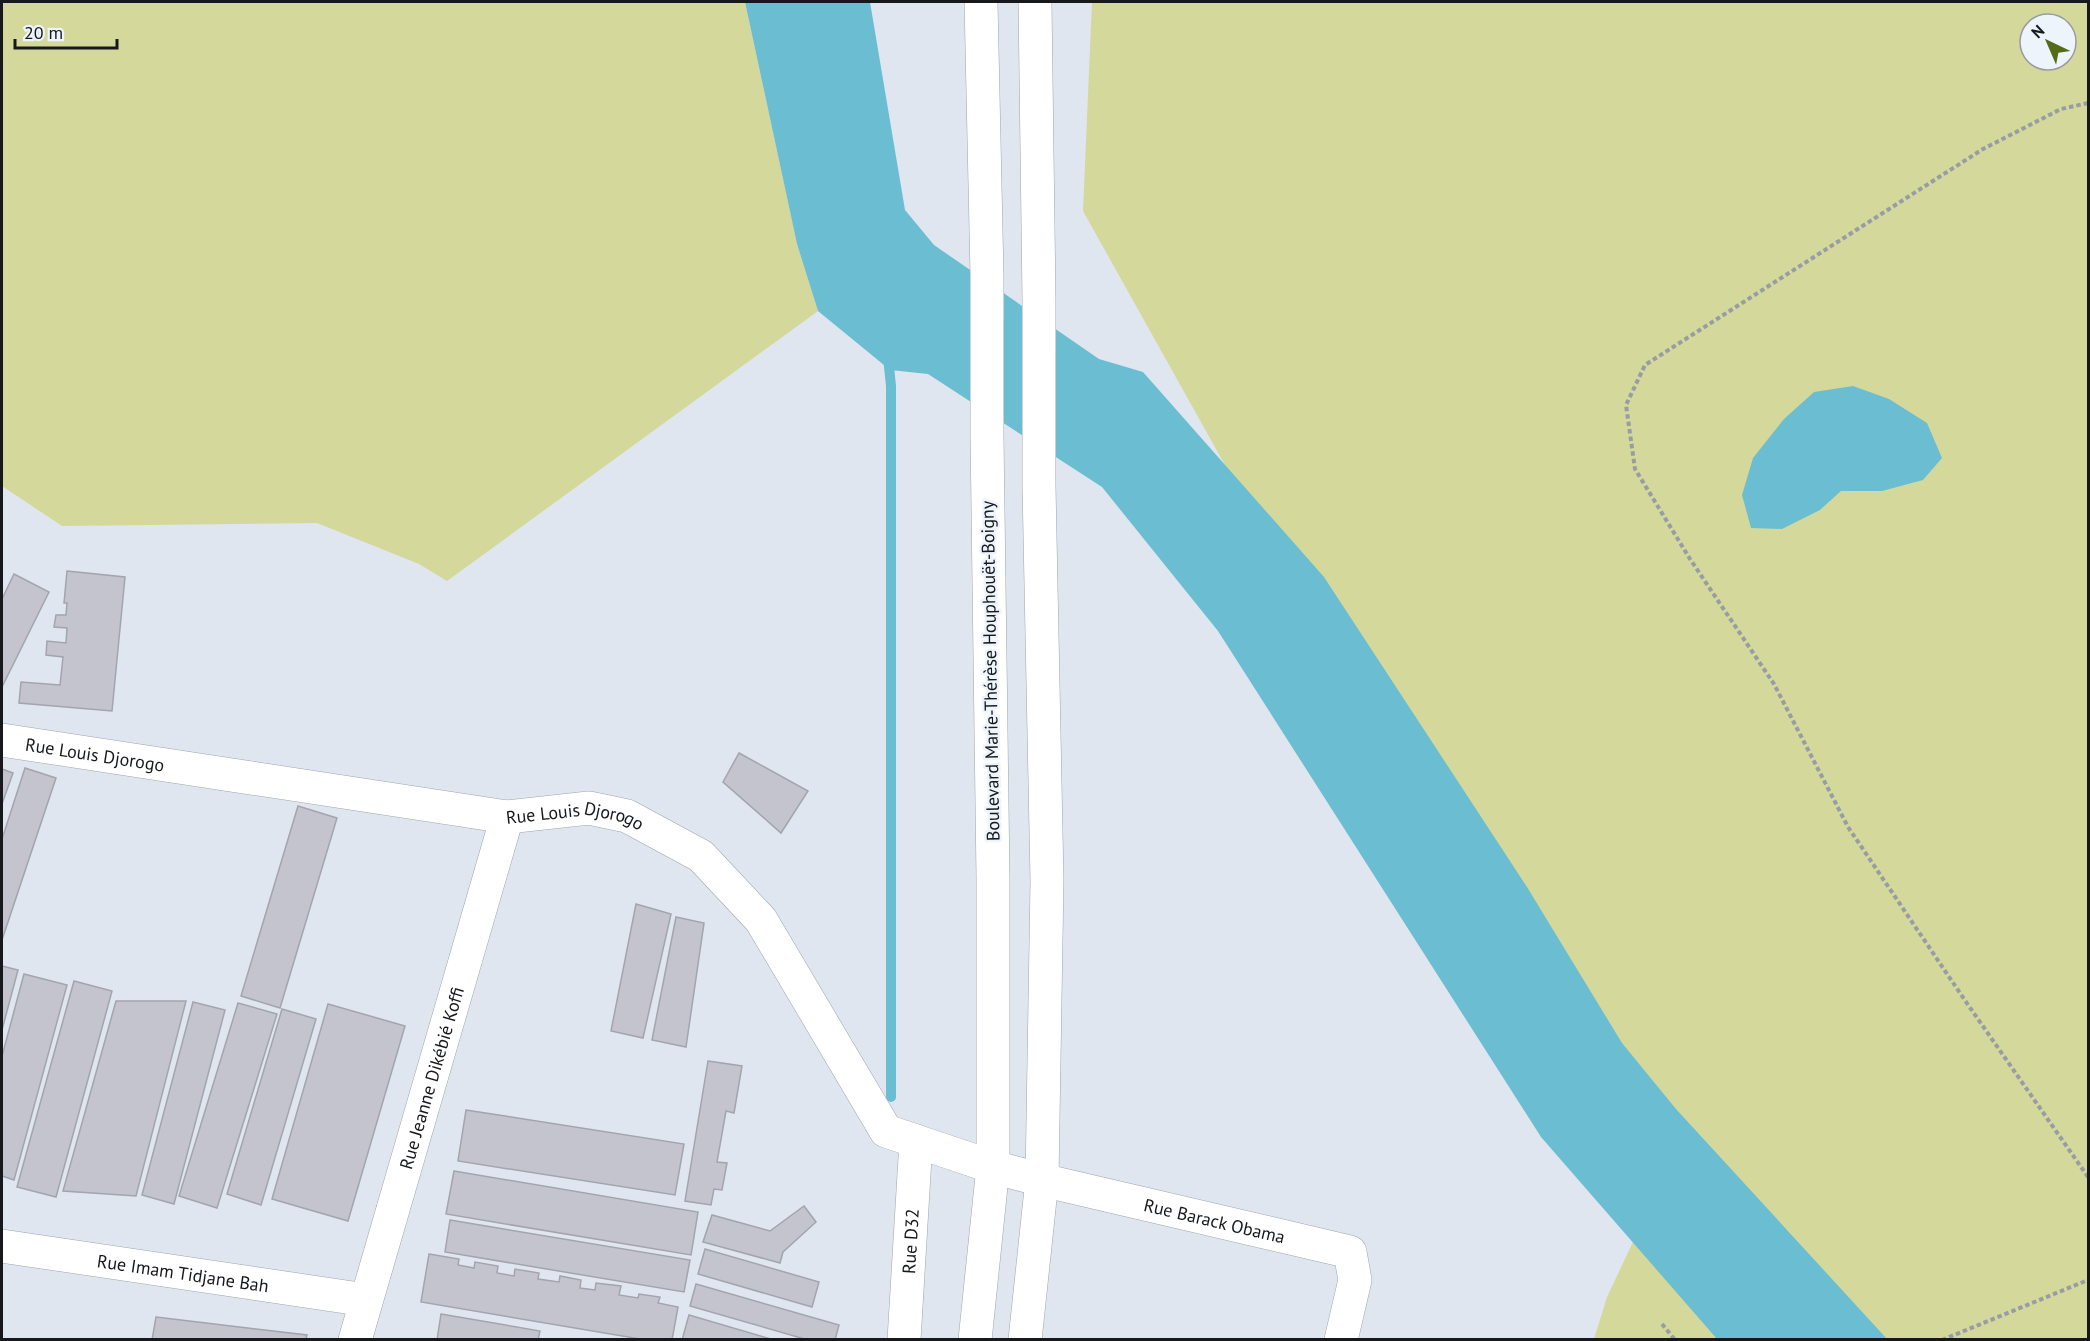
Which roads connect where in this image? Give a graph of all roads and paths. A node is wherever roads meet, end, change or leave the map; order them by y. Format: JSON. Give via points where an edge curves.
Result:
{"nodes":[{"id":1,"x":981,"y":2,"type":"edge"},
{"id":2,"x":1035,"y":2,"type":"edge"},
{"id":3,"x":2088,"y":103,"type":"edge"},
{"id":4,"x":2,"y":740,"type":"edge"},
{"id":5,"x":507,"y":817,"type":"junction"},
{"id":6,"x":916,"y":1142,"type":"junction"},
{"id":7,"x":993,"y":1167,"type":"junction"},
{"id":8,"x":2088,"y":1177,"type":"edge"},
{"id":9,"x":1042,"y":1180,"type":"junction"},
{"id":10,"x":2,"y":1246,"type":"edge"},
{"id":11,"x":2088,"y":1280,"type":"edge"},
{"id":12,"x":366,"y":1300,"type":"junction"},
{"id":13,"x":1662,"y":1324,"type":"dead end"},
{"id":14,"x":355,"y":1340,"type":"edge"},
{"id":15,"x":904,"y":1340,"type":"edge"},
{"id":16,"x":975,"y":1340,"type":"edge"},
{"id":17,"x":1025,"y":1340,"type":"edge"},
{"id":18,"x":1341,"y":1340,"type":"edge"},
{"id":19,"x":1675,"y":1340,"type":"edge"},
{"id":20,"x":1942,"y":1340,"type":"edge"}],
"edges":[{"from":1,"to":7,"type":"street","name":"Boulevard Marie-Thérèse Houphouët-Boigny","via":[[987,276]]},
{"from":2,"to":9,"type":"street","via":[[1047,881]]},
{"from":3,"to":8,"type":"path","via":[[2061,109],[1983,149],[1645,365],[1626,405],[1635,469],[1774,684],[1848,826]]},
{"from":4,"to":5,"type":"street","name":"Rue Louis Djorogo"},
{"from":5,"to":6,"type":"street","name":"Rue Louis Djorogo","via":[[589,808],[627,816],[701,856],[761,920],[886,1131]]},
{"from":5,"to":12,"type":"street","name":"Rue Jeanne Dikébié Koffi"},
{"from":6,"to":7,"type":"street","name":"Rue Louis Djorogo"},
{"from":6,"to":15,"type":"street","name":"Rue D32"},
{"from":7,"to":9,"type":"street","name":"Rue Barack Obama"},
{"from":7,"to":16,"type":"street","name":"Boulevard Marie-Thérèse Houphouët-Boigny"},
{"from":9,"to":17,"type":"street"},
{"from":9,"to":18,"type":"street","name":"Rue Barack Obama","via":[[1350,1252],[1355,1280]]},
{"from":10,"to":12,"type":"street","name":"Rue Imam Tidjane Bah"},
{"from":11,"to":20,"type":"path"},
{"from":12,"to":14,"type":"street","name":"Rue Jeanne Dikébié Koffi"},
{"from":13,"to":19,"type":"path"}]}
